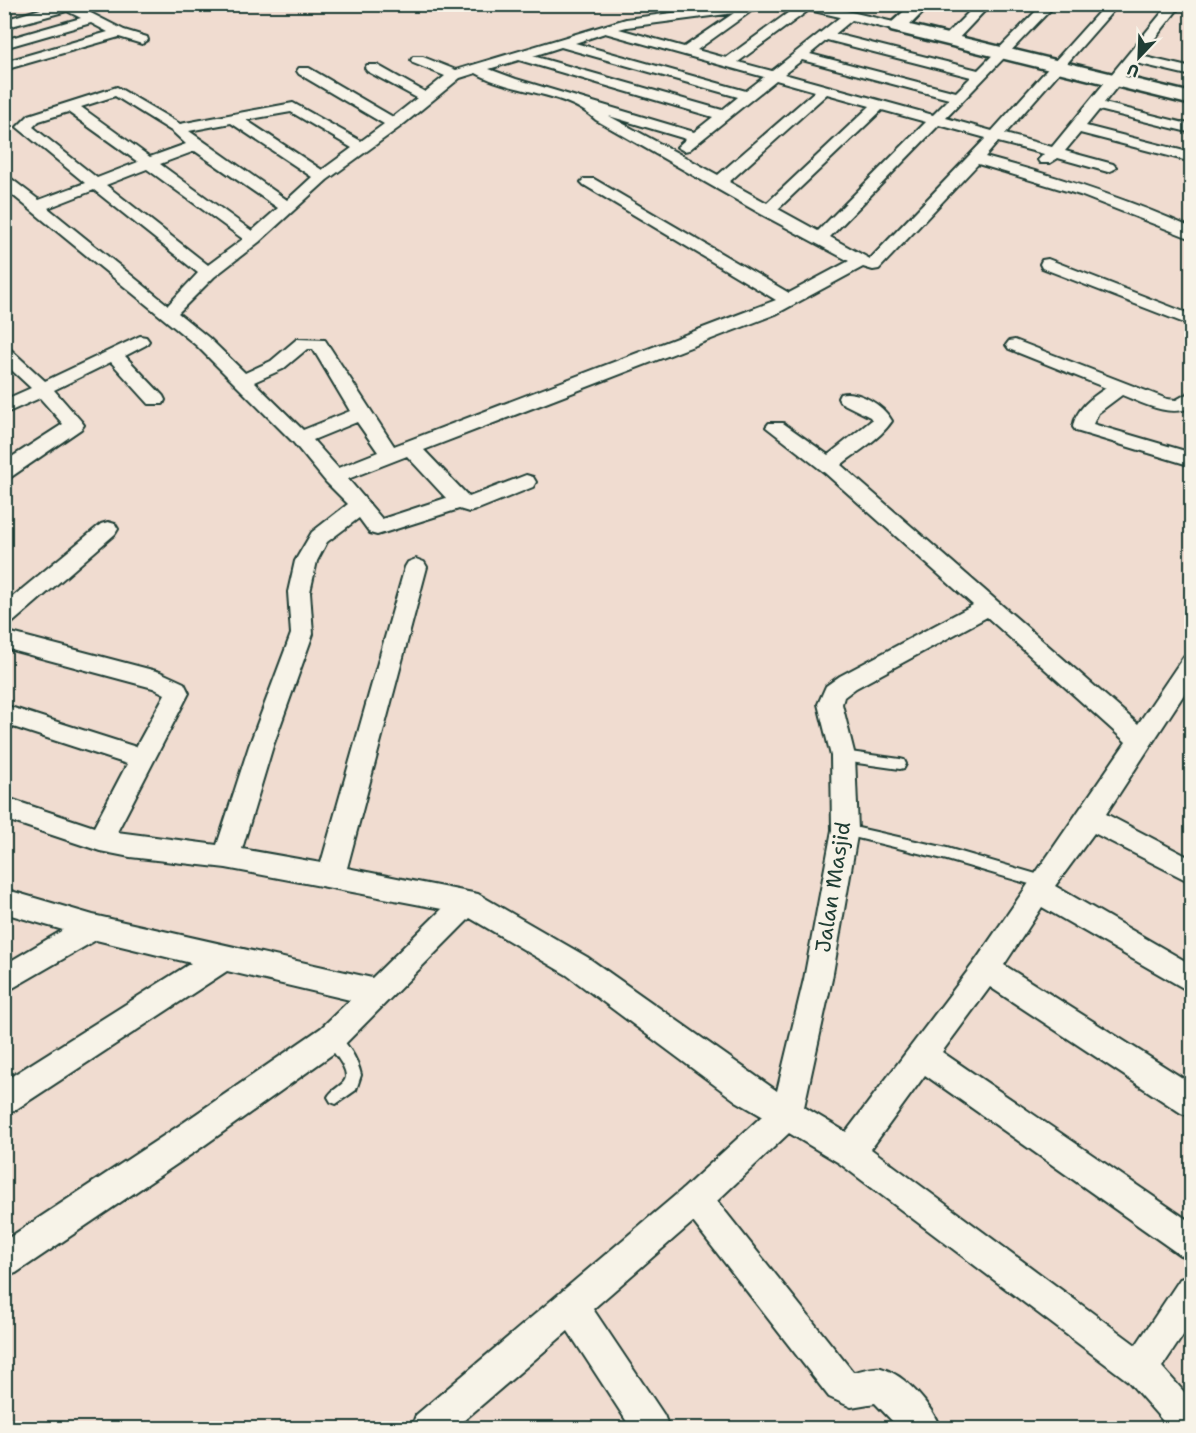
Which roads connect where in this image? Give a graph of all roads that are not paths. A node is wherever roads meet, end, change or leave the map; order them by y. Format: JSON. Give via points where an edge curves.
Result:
{"nodes":[{"id":1,"x":923,"y":4,"type":"edge"},
{"id":2,"x":985,"y":4,"type":"edge"},
{"id":3,"x":1050,"y":4,"type":"edge"},
{"id":4,"x":1113,"y":4,"type":"edge"},
{"id":5,"x":1176,"y":4,"type":"edge"},
{"id":6,"x":802,"y":5,"type":"edge"},
{"id":7,"x":65,"y":6,"type":"edge"},
{"id":8,"x":753,"y":6,"type":"edge"},
{"id":9,"x":683,"y":16,"type":"junction"},
{"id":10,"x":849,"y":16,"type":"junction"},
{"id":11,"x":93,"y":19,"type":"junction"},
{"id":12,"x":4,"y":24,"type":"edge"},
{"id":13,"x":897,"y":27,"type":"junction"},
{"id":14,"x":605,"y":30,"type":"junction"},
{"id":15,"x":119,"y":33,"type":"junction"},
{"id":16,"x":824,"y":35,"type":"junction"},
{"id":17,"x":950,"y":39,"type":"junction"},
{"id":18,"x":142,"y":40,"type":"dead end"},
{"id":19,"x":648,"y":41,"type":"junction"},
{"id":20,"x":562,"y":43,"type":"junction"},
{"id":21,"x":4,"y":44,"type":"edge"},
{"id":22,"x":686,"y":52,"type":"junction"},
{"id":23,"x":1002,"y":52,"type":"junction"},
{"id":24,"x":799,"y":55,"type":"junction"},
{"id":25,"x":520,"y":56,"type":"junction"},
{"id":26,"x":1132,"y":58,"type":"junction"},
{"id":27,"x":418,"y":60,"type":"dead end"},
{"id":28,"x":728,"y":63,"type":"junction"},
{"id":29,"x":4,"y":66,"type":"edge"},
{"id":30,"x":480,"y":66,"type":"junction"},
{"id":31,"x":1058,"y":66,"type":"junction"},
{"id":32,"x":372,"y":68,"type":"dead end"},
{"id":33,"x":304,"y":71,"type":"dead end"},
{"id":34,"x":1191,"y":72,"type":"edge"},
{"id":35,"x":455,"y":75,"type":"junction"},
{"id":36,"x":981,"y":75,"type":"junction"},
{"id":37,"x":772,"y":76,"type":"junction"},
{"id":38,"x":1115,"y":80,"type":"junction"},
{"id":39,"x":825,"y":90,"type":"junction"},
{"id":40,"x":748,"y":96,"type":"junction"},
{"id":41,"x":958,"y":97,"type":"junction"},
{"id":42,"x":426,"y":98,"type":"junction"},
{"id":43,"x":1191,"y":99,"type":"edge"},
{"id":44,"x":588,"y":105,"type":"junction"},
{"id":45,"x":879,"y":105,"type":"junction"},
{"id":46,"x":1096,"y":105,"type":"junction"},
{"id":47,"x":70,"y":107,"type":"junction"},
{"id":48,"x":723,"y":115,"type":"junction"},
{"id":49,"x":234,"y":119,"type":"junction"},
{"id":50,"x":935,"y":119,"type":"junction"},
{"id":51,"x":395,"y":124,"type":"junction"},
{"id":52,"x":1077,"y":128,"type":"junction"},
{"id":53,"x":178,"y":129,"type":"junction"},
{"id":54,"x":1191,"y":129,"type":"edge"},
{"id":55,"x":696,"y":137,"type":"junction"},
{"id":56,"x":994,"y":137,"type":"junction"},
{"id":57,"x":196,"y":145,"type":"junction"},
{"id":58,"x":362,"y":148,"type":"junction"},
{"id":59,"x":1055,"y":153,"type":"junction"},
{"id":60,"x":673,"y":156,"type":"junction"},
{"id":61,"x":1191,"y":158,"type":"edge"},
{"id":62,"x":975,"y":159,"type":"junction"},
{"id":63,"x":147,"y":164,"type":"junction"},
{"id":64,"x":1108,"y":167,"type":"dead end"},
{"id":65,"x":1028,"y":172,"type":"junction"},
{"id":66,"x":322,"y":177,"type":"junction"},
{"id":67,"x":4,"y":180,"type":"edge"},
{"id":68,"x":589,"y":182,"type":"dead end"},
{"id":69,"x":718,"y":183,"type":"junction"},
{"id":70,"x":93,"y":184,"type":"junction"},
{"id":71,"x":38,"y":206,"type":"junction"},
{"id":72,"x":288,"y":208,"type":"junction"},
{"id":73,"x":767,"y":211,"type":"junction"},
{"id":74,"x":1191,"y":234,"type":"edge"},
{"id":75,"x":253,"y":239,"type":"junction"},
{"id":76,"x":819,"y":239,"type":"junction"},
{"id":77,"x":861,"y":261,"type":"junction"},
{"id":78,"x":1048,"y":264,"type":"dead end"},
{"id":79,"x":208,"y":273,"type":"junction"},
{"id":80,"x":790,"y":301,"type":"junction"},
{"id":81,"x":165,"y":312,"type":"junction"},
{"id":82,"x":1191,"y":321,"type":"edge"},
{"id":83,"x":140,"y":341,"type":"dead end"},
{"id":84,"x":1015,"y":345,"type":"dead end"},
{"id":85,"x":4,"y":353,"type":"edge"},
{"id":86,"x":113,"y":354,"type":"junction"},
{"id":87,"x":242,"y":381,"type":"junction"},
{"id":88,"x":1121,"y":387,"type":"junction"},
{"id":89,"x":42,"y":389,"type":"junction"},
{"id":90,"x":1191,"y":397,"type":"edge"},
{"id":91,"x":848,"y":398,"type":"dead end"},
{"id":92,"x":156,"y":400,"type":"dead end"},
{"id":93,"x":4,"y":408,"type":"edge"},
{"id":94,"x":361,"y":413,"type":"junction"},
{"id":95,"x":776,"y":427,"type":"dead end"},
{"id":96,"x":300,"y":438,"type":"junction"},
{"id":97,"x":411,"y":448,"type":"junction"},
{"id":98,"x":390,"y":456,"type":"junction"},
{"id":99,"x":1191,"y":460,"type":"edge"},
{"id":100,"x":832,"y":468,"type":"junction"},
{"id":101,"x":4,"y":472,"type":"edge"},
{"id":102,"x":333,"y":477,"type":"junction"},
{"id":103,"x":526,"y":482,"type":"dead end"},
{"id":104,"x":460,"y":501,"type":"junction"},
{"id":105,"x":360,"y":504,"type":"junction"},
{"id":106,"x":108,"y":529,"type":"dead end"},
{"id":107,"x":416,"y":567,"type":"dead end"},
{"id":108,"x":989,"y":606,"type":"junction"},
{"id":109,"x":4,"y":617,"type":"edge"},
{"id":110,"x":4,"y":639,"type":"edge"},
{"id":111,"x":1191,"y":662,"type":"edge"},
{"id":112,"x":4,"y":714,"type":"edge"},
{"id":113,"x":1141,"y":741,"type":"junction"},
{"id":114,"x":843,"y":756,"type":"junction"},
{"id":115,"x":143,"y":759,"type":"junction"},
{"id":116,"x":900,"y":764,"type":"dead end"},
{"id":117,"x":4,"y":808,"type":"edge"},
{"id":118,"x":1090,"y":818,"type":"junction"},
{"id":119,"x":845,"y":830,"type":"junction"},
{"id":120,"x":100,"y":840,"type":"junction"},
{"id":121,"x":226,"y":857,"type":"junction"},
{"id":122,"x":1191,"y":872,"type":"edge"},
{"id":123,"x":331,"y":876,"type":"junction"},
{"id":124,"x":1041,"y":886,"type":"junction"},
{"id":125,"x":4,"y":901,"type":"edge"},
{"id":126,"x":468,"y":902,"type":"junction"},
{"id":127,"x":93,"y":927,"type":"junction"},
{"id":128,"x":224,"y":957,"type":"junction"},
{"id":129,"x":986,"y":969,"type":"junction"},
{"id":130,"x":4,"y":980,"type":"edge"},
{"id":131,"x":1191,"y":980,"type":"edge"},
{"id":132,"x":377,"y":993,"type":"junction"},
{"id":133,"x":331,"y":1038,"type":"junction"},
{"id":134,"x":923,"y":1056,"type":"junction"},
{"id":135,"x":336,"y":1097,"type":"dead end"},
{"id":136,"x":4,"y":1098,"type":"edge"},
{"id":137,"x":1191,"y":1102,"type":"edge"},
{"id":138,"x":787,"y":1114,"type":"junction"},
{"id":139,"x":850,"y":1152,"type":"junction"},
{"id":140,"x":695,"y":1199,"type":"junction"},
{"id":141,"x":1191,"y":1243,"type":"edge"},
{"id":142,"x":4,"y":1260,"type":"edge"},
{"id":143,"x":1191,"y":1291,"type":"edge"},
{"id":144,"x":571,"y":1305,"type":"junction"},
{"id":145,"x":1140,"y":1369,"type":"junction"},
{"id":146,"x":429,"y":1428,"type":"edge"},
{"id":147,"x":651,"y":1428,"type":"edge"},
{"id":148,"x":922,"y":1428,"type":"edge"},
{"id":149,"x":1191,"y":1428,"type":"edge"}],
"edges":[{"from":1,"to":13,"type":"street"},
{"from":2,"to":17,"type":"street"},
{"from":3,"to":23,"type":"street"},
{"from":4,"to":31,"type":"street"},
{"from":5,"to":26,"type":"street"},
{"from":6,"to":10,"type":"street"},
{"from":6,"to":28,"type":"street"},
{"from":7,"to":11,"type":"street"},
{"from":7,"to":12,"type":"street"},
{"from":8,"to":9,"type":"street"},
{"from":8,"to":22,"type":"street"},
{"from":9,"to":14,"type":"street","via":[[626,23]]},
{"from":9,"to":19,"type":"street"},
{"from":10,"to":13,"type":"street"},
{"from":10,"to":16,"type":"street"},
{"from":11,"to":15,"type":"street"},
{"from":11,"to":21,"type":"street"},
{"from":13,"to":17,"type":"street"},
{"from":14,"to":19,"type":"street"},
{"from":14,"to":20,"type":"street"},
{"from":15,"to":18,"type":"street"},
{"from":15,"to":29,"type":"street"},
{"from":16,"to":24,"type":"street"},
{"from":16,"to":36,"type":"street"},
{"from":17,"to":23,"type":"street"},
{"from":19,"to":22,"type":"street"},
{"from":20,"to":25,"type":"street"},
{"from":20,"to":40,"type":"street"},
{"from":22,"to":28,"type":"street"},
{"from":23,"to":31,"type":"street"},
{"from":23,"to":36,"type":"street"},
{"from":24,"to":37,"type":"street"},
{"from":24,"to":41,"type":"street"},
{"from":25,"to":30,"type":"street"},
{"from":25,"to":48,"type":"street"},
{"from":26,"to":34,"type":"street"},
{"from":26,"to":38,"type":"street"},
{"from":27,"to":35,"type":"street"},
{"from":28,"to":37,"type":"street"},
{"from":30,"to":35,"type":"street"},
{"from":30,"to":44,"type":"street","via":[[486,73]]},
{"from":31,"to":38,"type":"street"},
{"from":31,"to":56,"type":"street"},
{"from":32,"to":42,"type":"street"},
{"from":33,"to":51,"type":"street"},
{"from":35,"to":42,"type":"street"},
{"from":36,"to":41,"type":"street"},
{"from":37,"to":39,"type":"street"},
{"from":37,"to":40,"type":"street"},
{"from":38,"to":43,"type":"street"},
{"from":38,"to":46,"type":"street"},
{"from":39,"to":45,"type":"street"},
{"from":39,"to":69,"type":"street"},
{"from":40,"to":48,"type":"street"},
{"from":41,"to":50,"type":"street"},
{"from":42,"to":51,"type":"street"},
{"from":44,"to":55,"type":"street"},
{"from":44,"to":60,"type":"street","via":[[601,117]]},
{"from":45,"to":50,"type":"street"},
{"from":45,"to":73,"type":"street"},
{"from":46,"to":52,"type":"street"},
{"from":46,"to":54,"type":"street"},
{"from":47,"to":53,"type":"street","via":[[117,91]]},
{"from":47,"to":63,"type":"street"},
{"from":47,"to":70,"type":"street","via":[[34,118],[24,127]]},
{"from":48,"to":55,"type":"street"},
{"from":49,"to":53,"type":"street"},
{"from":49,"to":58,"type":"street","via":[[294,107]]},
{"from":49,"to":66,"type":"street"},
{"from":50,"to":56,"type":"street"},
{"from":50,"to":76,"type":"street"},
{"from":51,"to":58,"type":"street"},
{"from":52,"to":59,"type":"street"},
{"from":52,"to":61,"type":"street"},
{"from":53,"to":57,"type":"street"},
{"from":55,"to":60,"type":"street"},
{"from":56,"to":59,"type":"street"},
{"from":56,"to":62,"type":"street"},
{"from":57,"to":63,"type":"street"},
{"from":57,"to":72,"type":"street"},
{"from":58,"to":66,"type":"street"},
{"from":59,"to":64,"type":"street"},
{"from":59,"to":65,"type":"street"},
{"from":60,"to":69,"type":"street"},
{"from":62,"to":65,"type":"street"},
{"from":62,"to":77,"type":"street","via":[[875,264]]},
{"from":63,"to":70,"type":"street"},
{"from":63,"to":75,"type":"street"},
{"from":65,"to":74,"type":"street"},
{"from":66,"to":72,"type":"street"},
{"from":67,"to":71,"type":"street"},
{"from":68,"to":80,"type":"street"},
{"from":69,"to":73,"type":"street"},
{"from":70,"to":71,"type":"street"},
{"from":70,"to":79,"type":"street"},
{"from":71,"to":81,"type":"street"},
{"from":72,"to":75,"type":"street"},
{"from":73,"to":76,"type":"street"},
{"from":75,"to":79,"type":"street"},
{"from":76,"to":77,"type":"street"},
{"from":77,"to":80,"type":"street"},
{"from":78,"to":82,"type":"street"},
{"from":79,"to":81,"type":"street","via":[[170,312]]},
{"from":80,"to":97,"type":"street"},
{"from":81,"to":87,"type":"street","via":[[203,342]]},
{"from":83,"to":86,"type":"street"},
{"from":84,"to":88,"type":"street"},
{"from":85,"to":89,"type":"street"},
{"from":86,"to":89,"type":"street"},
{"from":86,"to":92,"type":"street"},
{"from":87,"to":94,"type":"street","via":[[277,365],[303,343],[319,344]]},
{"from":87,"to":96,"type":"street"},
{"from":88,"to":90,"type":"street","via":[[1177,408]]},
{"from":88,"to":99,"type":"street","via":[[1088,412],[1083,427],[1109,444]]},
{"from":89,"to":93,"type":"street"},
{"from":89,"to":101,"type":"street","via":[[74,425]]},
{"from":91,"to":100,"type":"street","via":[[878,413],[882,421],[831,463]]},
{"from":94,"to":96,"type":"street"},
{"from":94,"to":98,"type":"street"},
{"from":95,"to":100,"type":"street"},
{"from":96,"to":102,"type":"street"},
{"from":97,"to":98,"type":"street"},
{"from":97,"to":104,"type":"street"},
{"from":98,"to":102,"type":"street"},
{"from":100,"to":108,"type":"street"},
{"from":102,"to":105,"type":"street"},
{"from":103,"to":104,"type":"street","via":[[469,505]]},
{"from":104,"to":105,"type":"street","via":[[377,528]]},
{"from":105,"to":121,"type":"street","via":[[319,537],[306,561],[299,592],[302,634]]},
{"from":106,"to":109,"type":"street"},
{"from":107,"to":123,"type":"street"},
{"from":108,"to":113,"type":"street"},
{"from":108,"to":114,"type":"street","name":"Jalan Masjid","via":[[834,692],[830,704]]},
{"from":110,"to":115,"type":"street","via":[[160,681],[176,689]]},
{"from":111,"to":113,"type":"street"},
{"from":112,"to":115,"type":"street"},
{"from":113,"to":118,"type":"street"},
{"from":114,"to":116,"type":"lane"},
{"from":114,"to":119,"type":"street","name":"Jalan Masjid"},
{"from":115,"to":120,"type":"street"},
{"from":117,"to":120,"type":"street"},
{"from":118,"to":122,"type":"street"},
{"from":118,"to":124,"type":"street"},
{"from":119,"to":124,"type":"lane","via":[[947,854]]},
{"from":119,"to":138,"type":"street","name":"Jalan Masjid","via":[[818,979]]},
{"from":120,"to":121,"type":"street"},
{"from":121,"to":123,"type":"street"},
{"from":123,"to":126,"type":"street"},
{"from":124,"to":129,"type":"street"},
{"from":124,"to":131,"type":"street"},
{"from":125,"to":127,"type":"street"},
{"from":126,"to":132,"type":"street"},
{"from":126,"to":138,"type":"street","via":[[577,966],[747,1090]]},
{"from":127,"to":128,"type":"street"},
{"from":127,"to":130,"type":"street"},
{"from":128,"to":132,"type":"street"},
{"from":128,"to":136,"type":"street"},
{"from":129,"to":134,"type":"street"},
{"from":129,"to":137,"type":"street"},
{"from":132,"to":133,"type":"street"},
{"from":133,"to":135,"type":"lane","via":[[354,1077],[352,1084]]},
{"from":133,"to":142,"type":"street"},
{"from":134,"to":139,"type":"street"},
{"from":134,"to":141,"type":"street"},
{"from":138,"to":139,"type":"street"},
{"from":138,"to":140,"type":"street"},
{"from":139,"to":145,"type":"street"},
{"from":140,"to":144,"type":"street"},
{"from":140,"to":148,"type":"street","via":[[841,1386],[851,1390],[879,1385],[894,1395]]},
{"from":143,"to":145,"type":"street"},
{"from":144,"to":146,"type":"street"},
{"from":144,"to":147,"type":"street"},
{"from":145,"to":149,"type":"street"}]}
